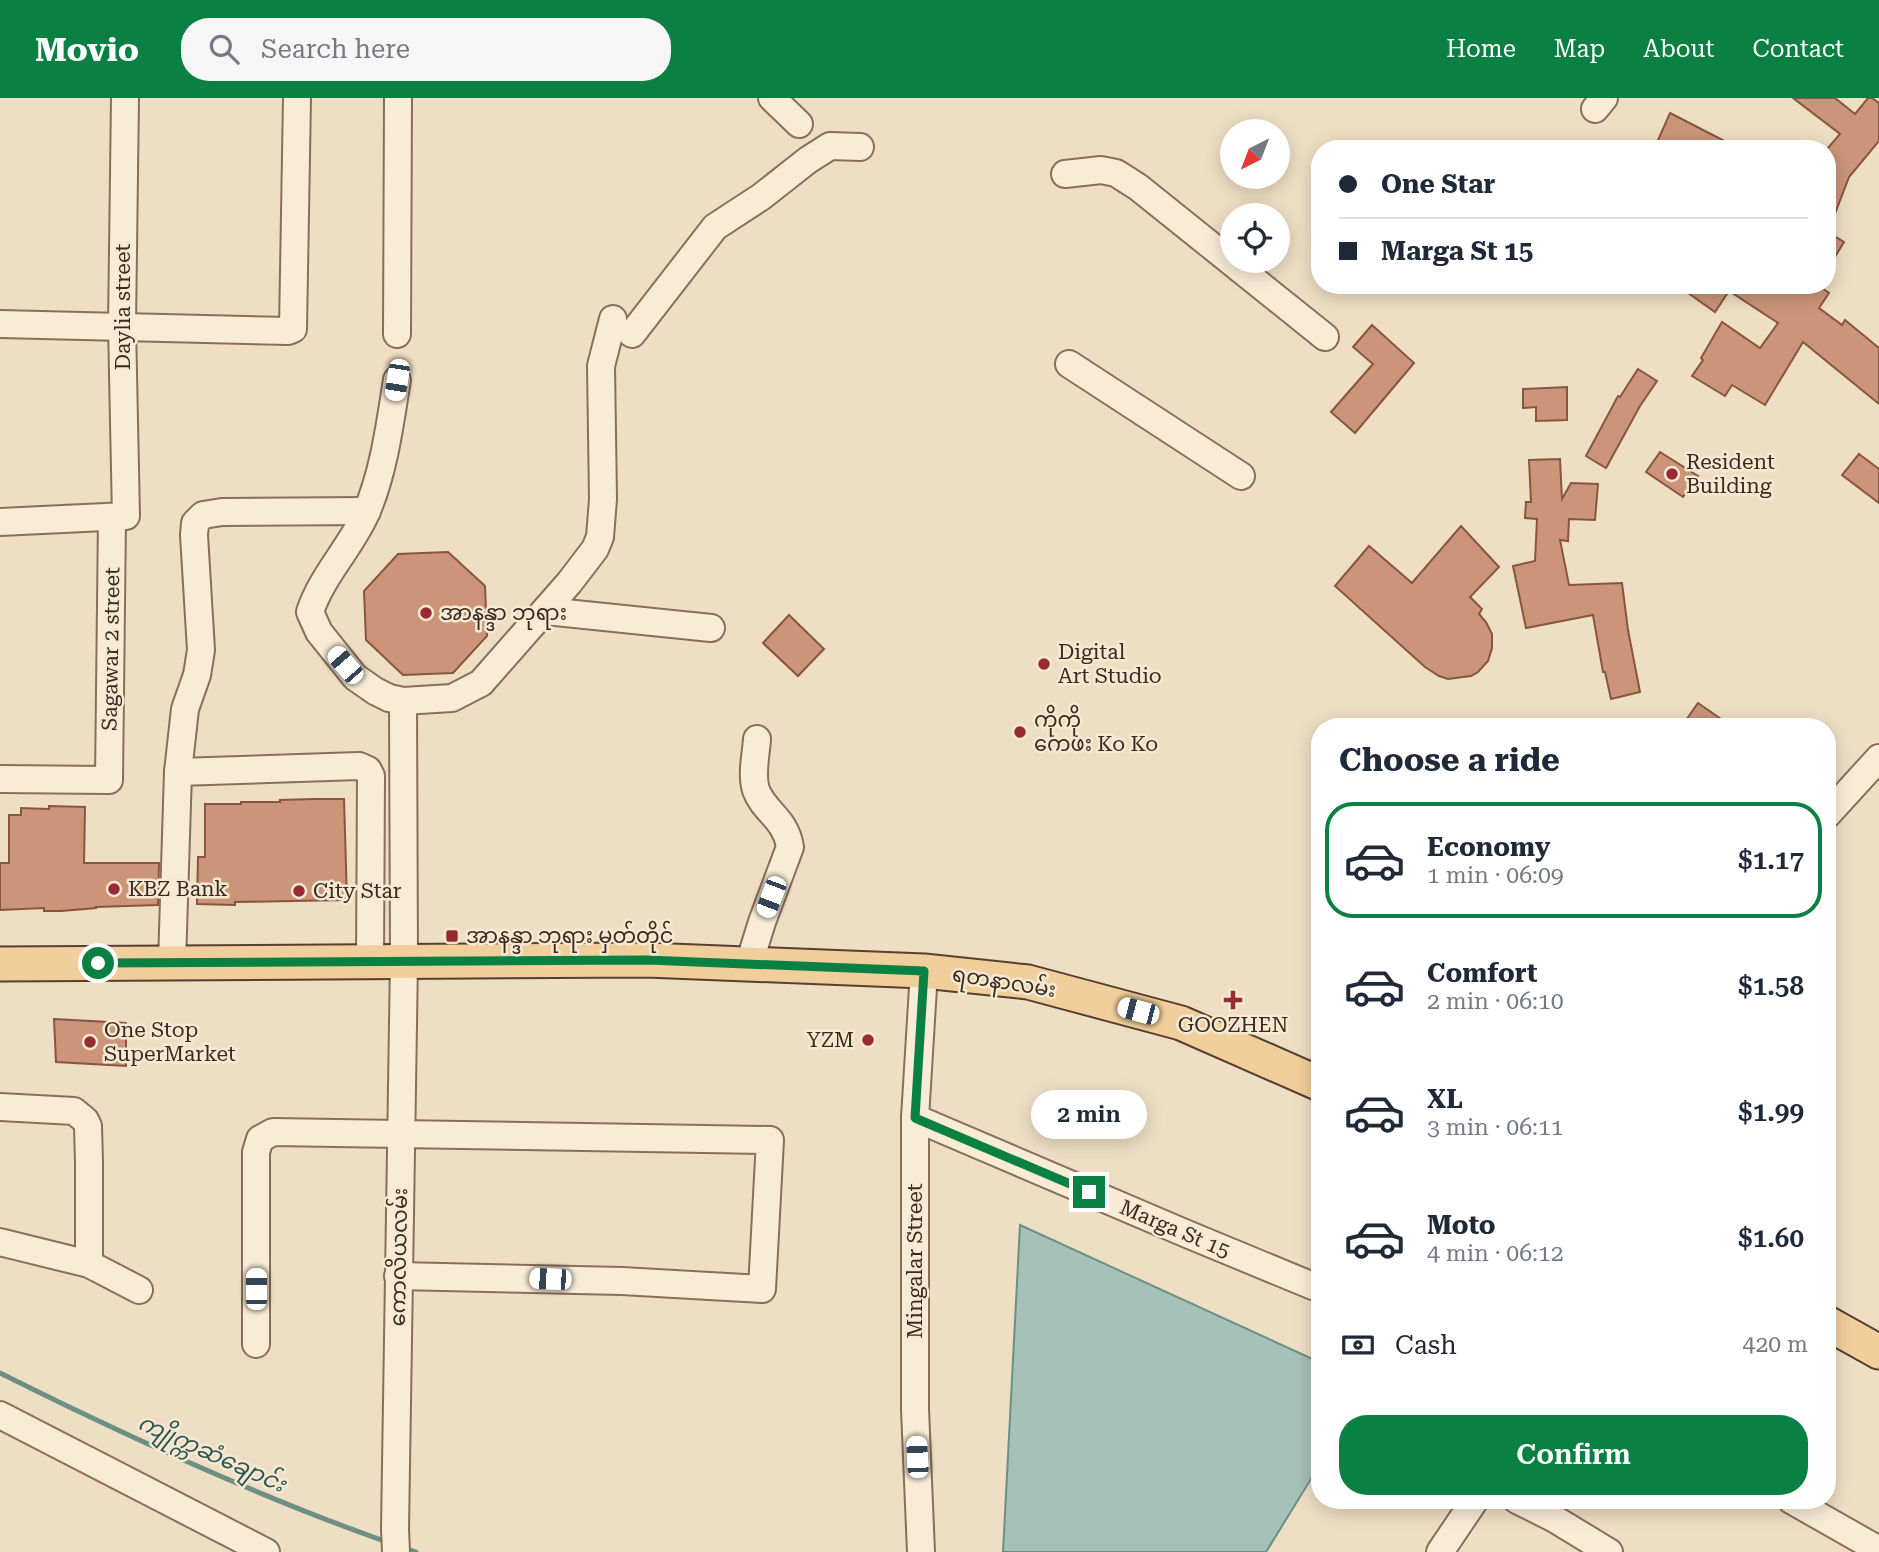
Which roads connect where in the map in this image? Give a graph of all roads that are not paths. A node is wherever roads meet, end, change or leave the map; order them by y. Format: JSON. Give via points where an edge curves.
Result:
{"nodes":[{"id":1,"x":125,"y":98,"type":"edge"},
{"id":2,"x":297,"y":98,"type":"edge"},
{"id":3,"x":398,"y":98,"type":"edge"},
{"id":4,"x":772,"y":98,"type":"edge"},
{"id":5,"x":799,"y":124,"type":"dead end"},
{"id":6,"x":860,"y":147,"type":"dead end"},
{"id":7,"x":1065,"y":174,"type":"dead end"},
{"id":8,"x":0,"y":324,"type":"edge"},
{"id":9,"x":122,"y":326,"type":"junction"},
{"id":10,"x":397,"y":334,"type":"dead end"},
{"id":11,"x":1325,"y":337,"type":"dead end"},
{"id":12,"x":1069,"y":364,"type":"dead end"},
{"id":13,"x":397,"y":380,"type":"dead end"},
{"id":14,"x":1241,"y":476,"type":"dead end"},
{"id":15,"x":367,"y":511,"type":"junction"},
{"id":16,"x":119,"y":517,"type":"junction"},
{"id":17,"x":0,"y":522,"type":"edge"},
{"id":18,"x":546,"y":611,"type":"junction"},
{"id":19,"x":711,"y":628,"type":"dead end"},
{"id":20,"x":403,"y":701,"type":"junction"},
{"id":21,"x":757,"y":739,"type":"dead end"},
{"id":22,"x":1879,"y":758,"type":"edge"},
{"id":23,"x":178,"y":772,"type":"junction"},
{"id":24,"x":0,"y":779,"type":"edge"},
{"id":25,"x":1836,"y":805,"type":"edge"},
{"id":26,"x":370,"y":961,"type":"junction"},
{"id":27,"x":404,"y":961,"type":"junction"},
{"id":28,"x":172,"y":963,"type":"junction"},
{"id":29,"x":0,"y":964,"type":"edge"},
{"id":30,"x":749,"y":964,"type":"junction"},
{"id":31,"x":924,"y":971,"type":"junction"},
{"id":32,"x":1311,"y":1080,"type":"edge"},
{"id":33,"x":0,"y":1107,"type":"edge"},
{"id":34,"x":915,"y":1118,"type":"junction"},
{"id":35,"x":401,"y":1135,"type":"junction"},
{"id":36,"x":0,"y":1242,"type":"edge"},
{"id":37,"x":89,"y":1264,"type":"junction"},
{"id":38,"x":398,"y":1276,"type":"junction"},
{"id":39,"x":1311,"y":1285,"type":"edge"},
{"id":40,"x":139,"y":1290,"type":"dead end"},
{"id":41,"x":1836,"y":1328,"type":"edge"},
{"id":42,"x":256,"y":1344,"type":"dead end"},
{"id":43,"x":1879,"y":1352,"type":"edge"},
{"id":44,"x":0,"y":1415,"type":"edge"},
{"id":45,"x":1469,"y":1509,"type":"edge"},
{"id":46,"x":1558,"y":1509,"type":"edge"},
{"id":47,"x":1807,"y":1509,"type":"edge"},
{"id":48,"x":395,"y":1541,"type":"edge"},
{"id":49,"x":1879,"y":1550,"type":"edge"},
{"id":50,"x":266,"y":1552,"type":"edge"},
{"id":51,"x":921,"y":1552,"type":"edge"},
{"id":52,"x":1440,"y":1552,"type":"edge"},
{"id":53,"x":1609,"y":1552,"type":"edge"}],
"edges":[{"from":1,"to":9,"type":"street","name":"Daylia street"},
{"from":2,"to":9,"type":"street","via":[[293,329]]},
{"from":3,"to":10,"type":"street"},
{"from":4,"to":5,"type":"street"},
{"from":6,"to":18,"type":"street","via":[[831,146],[715,227],[622,327],[601,366],[600,537]]},
{"from":7,"to":11,"type":"street","via":[[1116,173]]},
{"from":8,"to":9,"type":"street"},
{"from":9,"to":16,"type":"street","name":"Daylia street"},
{"from":12,"to":14,"type":"street"},
{"from":13,"to":15,"type":"street"},
{"from":15,"to":20,"type":"street","via":[[310,612],[319,632],[355,677],[375,691]]},
{"from":15,"to":23,"type":"street","via":[[222,512],[203,515],[195,523],[201,650],[185,709]]},
{"from":16,"to":17,"type":"street"},
{"from":16,"to":24,"type":"street","name":"Sagawar 2 street","via":[[109,780]]},
{"from":18,"to":19,"type":"street"},
{"from":18,"to":20,"type":"street","via":[[481,683],[452,698]]},
{"from":20,"to":27,"type":"street","name":"ကောလိယလမ်း"},
{"from":21,"to":30,"type":"street","via":[[757,790],[782,823],[790,847]]},
{"from":22,"to":25,"type":"street"},
{"from":23,"to":26,"type":"street","via":[[359,766],[368,770]]},
{"from":23,"to":28,"type":"street"},
{"from":26,"to":27,"type":"main road","name":"ရတနာလမ်း"},
{"from":26,"to":28,"type":"main road","name":"ရတနာလမ်း"},
{"from":27,"to":30,"type":"main road","name":"ရတနာလမ်း"},
{"from":27,"to":35,"type":"street","name":"ကောလိယလမ်း"},
{"from":28,"to":29,"type":"main road","name":"ရတနာလမ်း"},
{"from":30,"to":31,"type":"main road","name":"ရတနာလမ်း"},
{"from":31,"to":32,"type":"main road","name":"ရတနာလမ်း","via":[[1028,982],[1181,1023]]},
{"from":31,"to":34,"type":"street","name":"Mingalar Street"},
{"from":33,"to":37,"type":"street","via":[[74,1111],[86,1120]]},
{"from":34,"to":39,"type":"street","name":"Marga St 15"},
{"from":34,"to":51,"type":"street","name":"Mingalar Street","via":[[915,1409]]},
{"from":35,"to":38,"type":"street","name":"ကောလိယလမ်း"},
{"from":35,"to":38,"type":"street","via":[[770,1140],[762,1289]]},
{"from":35,"to":42,"type":"street","via":[[273,1132],[260,1139],[256,1152]]},
{"from":36,"to":37,"type":"street"},
{"from":37,"to":40,"type":"street"},
{"from":38,"to":48,"type":"street","name":"ကောလိယလမ်း"},
{"from":41,"to":43,"type":"main road"},
{"from":44,"to":50,"type":"street"},
{"from":45,"to":52,"type":"street"},
{"from":46,"to":53,"type":"street"},
{"from":47,"to":49,"type":"street"}]}
